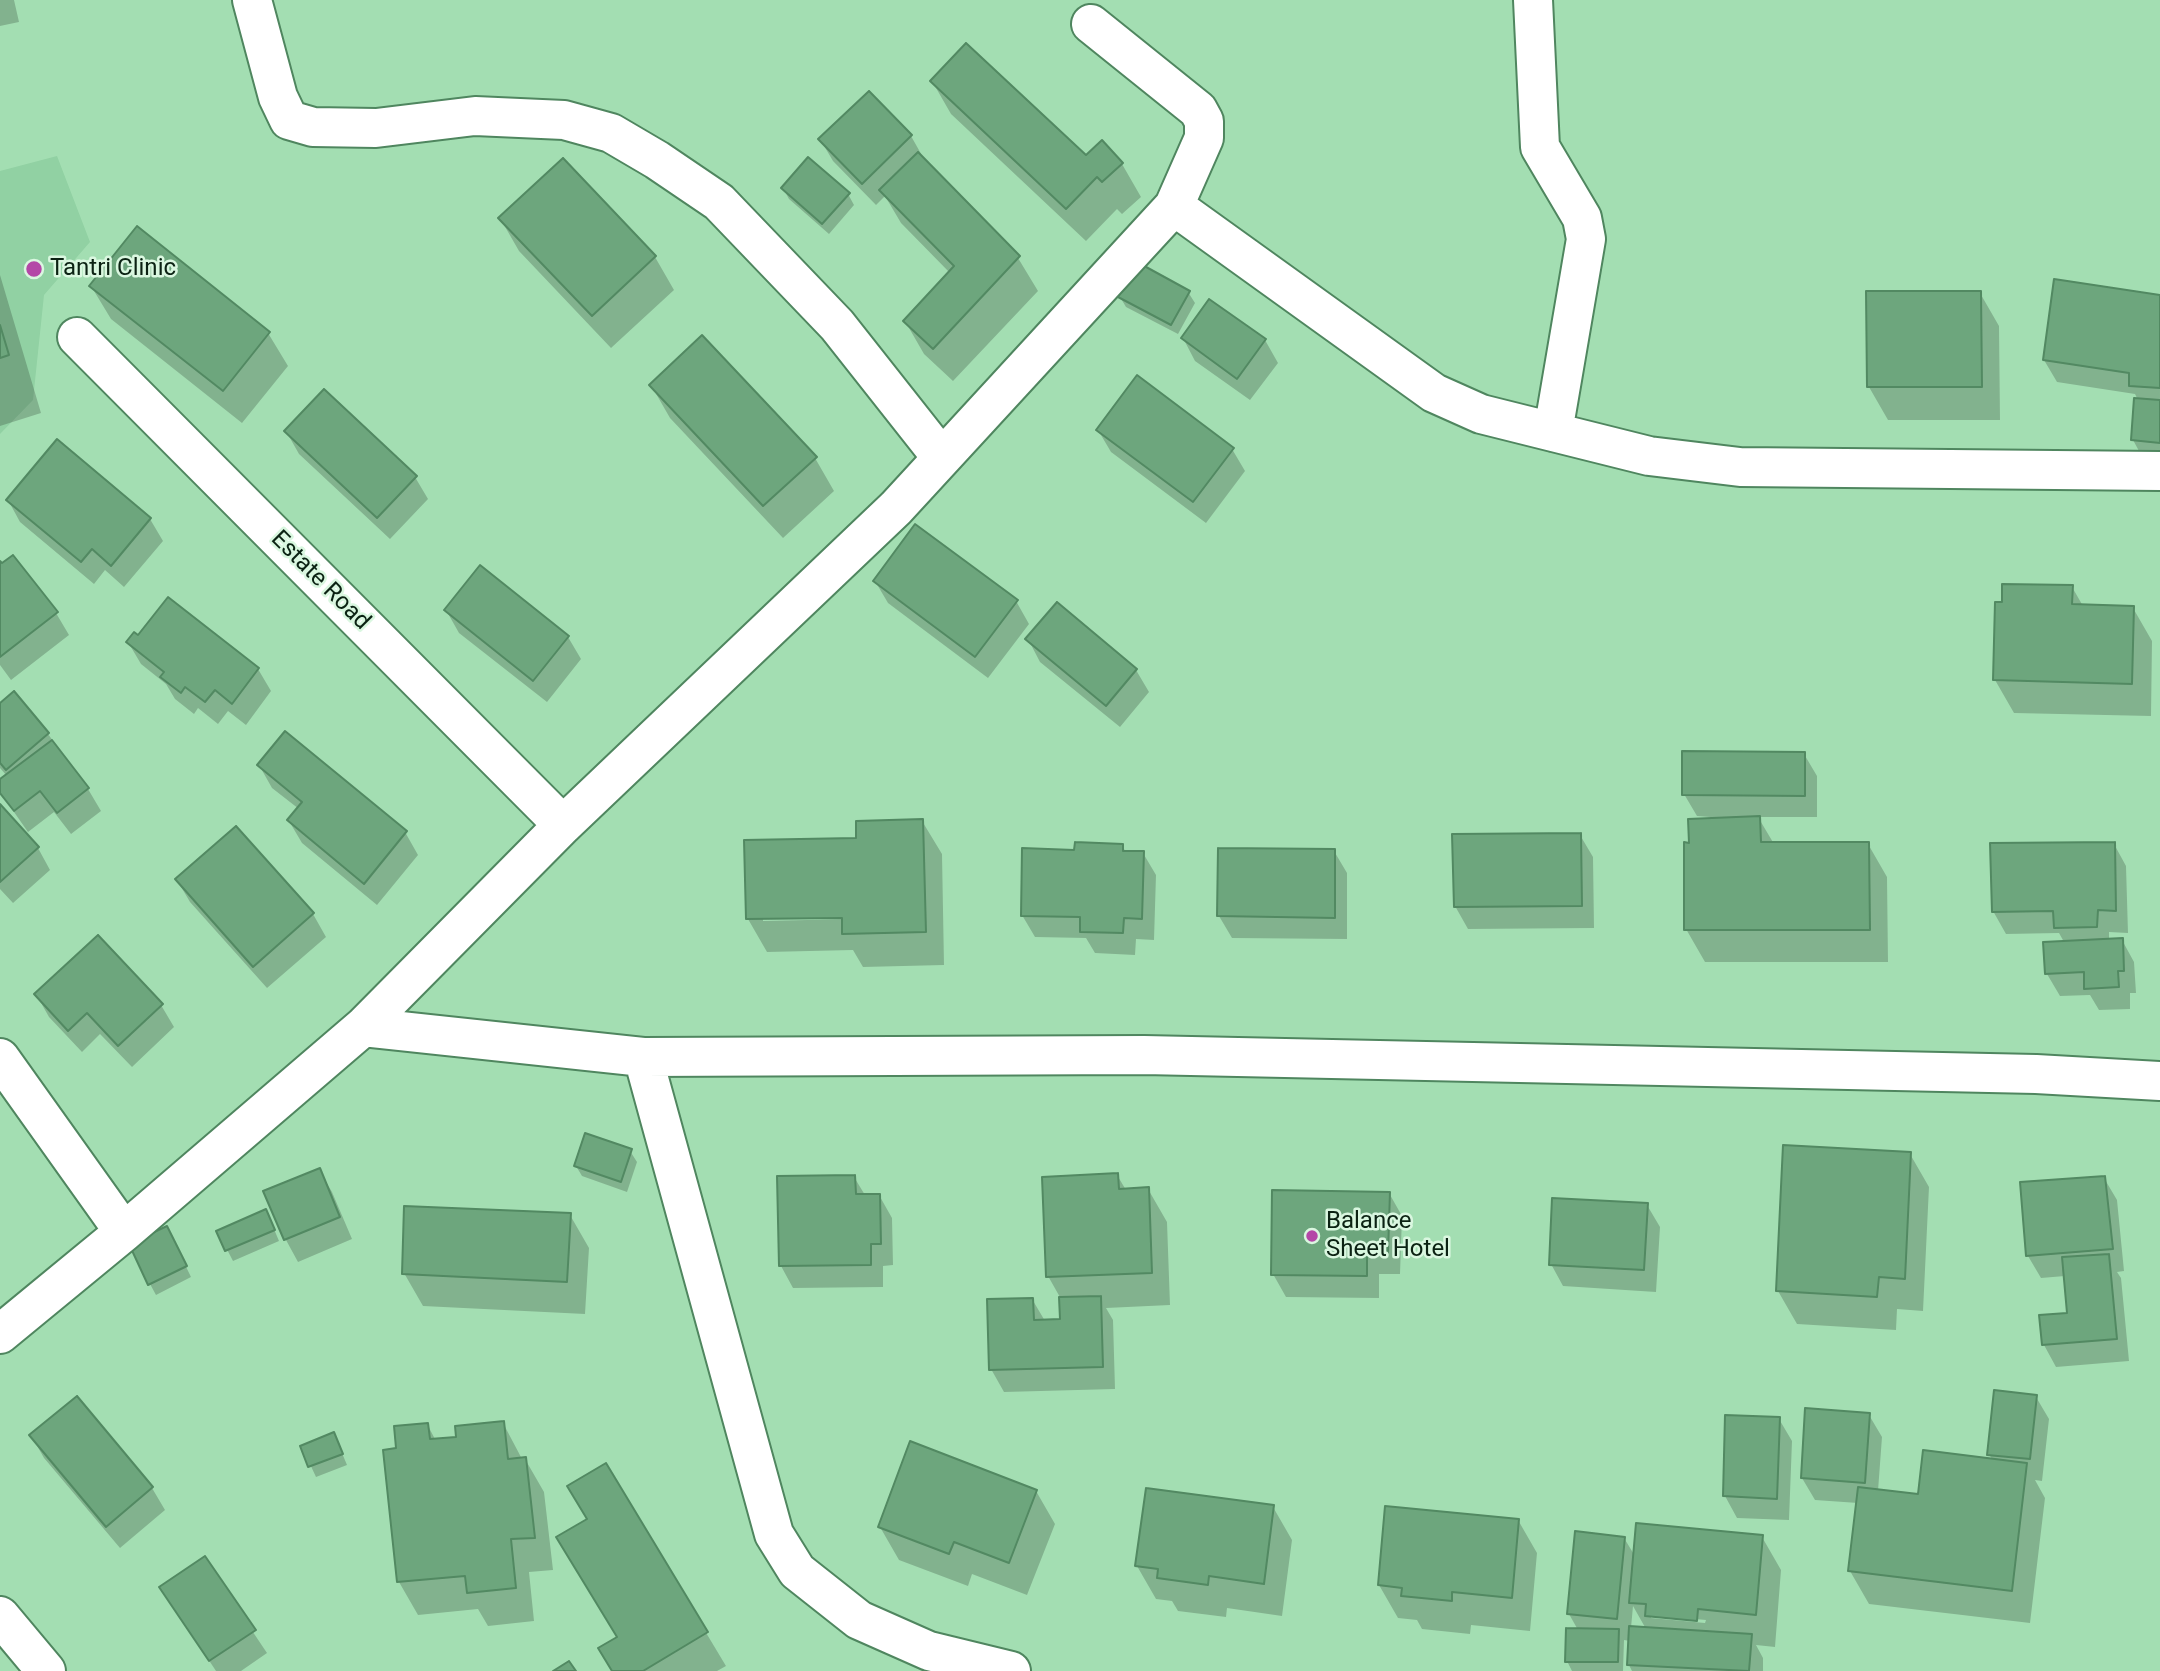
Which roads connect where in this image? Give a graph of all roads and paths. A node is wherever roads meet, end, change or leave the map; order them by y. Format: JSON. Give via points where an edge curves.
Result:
{"nodes":[{"id":1,"x":252,"y":0,"type":"edge"},
{"id":2,"x":1533,"y":0,"type":"edge"},
{"id":3,"x":1091,"y":24,"type":"dead end"},
{"id":4,"x":1174,"y":206,"type":"junction"},
{"id":5,"x":77,"y":337,"type":"dead end"},
{"id":6,"x":1553,"y":432,"type":"junction"},
{"id":7,"x":942,"y":458,"type":"junction"},
{"id":8,"x":2160,"y":471,"type":"edge"},
{"id":9,"x":563,"y":825,"type":"junction"},
{"id":10,"x":363,"y":1027,"type":"junction"},
{"id":11,"x":643,"y":1057,"type":"junction"},
{"id":12,"x":0,"y":1058,"type":"edge"},
{"id":13,"x":2160,"y":1081,"type":"edge"},
{"id":14,"x":124,"y":1232,"type":"junction"},
{"id":15,"x":0,"y":1334,"type":"edge"},
{"id":16,"x":0,"y":1616,"type":"edge"},
{"id":17,"x":46,"y":1671,"type":"edge"},
{"id":18,"x":1011,"y":1671,"type":"edge"}],
"edges":[{"from":1,"to":7,"type":"street","via":[[278,97],[289,120],[313,127],[376,128],[475,116],[564,120],[611,133],[657,160],[719,202],[837,325]]},
{"from":2,"to":6,"type":"street","via":[[1541,147],[1582,219],[1586,239]]},
{"from":3,"to":4,"type":"street","via":[[1198,110],[1204,121],[1204,138]]},
{"from":4,"to":6,"type":"street","via":[[1434,393],[1481,414]]},
{"from":4,"to":7,"type":"street"},
{"from":5,"to":9,"type":"street","name":"Estate Road"},
{"from":6,"to":8,"type":"street","via":[[1649,456],[1741,467]]},
{"from":7,"to":9,"type":"street"},
{"from":9,"to":10,"type":"street"},
{"from":10,"to":11,"type":"street"},
{"from":10,"to":14,"type":"street"},
{"from":11,"to":13,"type":"street","via":[[1144,1055],[2036,1074]]},
{"from":11,"to":18,"type":"street","via":[[774,1534],[797,1571],[859,1620],[929,1651]]},
{"from":12,"to":14,"type":"street"},
{"from":14,"to":15,"type":"street"},
{"from":16,"to":17,"type":"street"}]}
